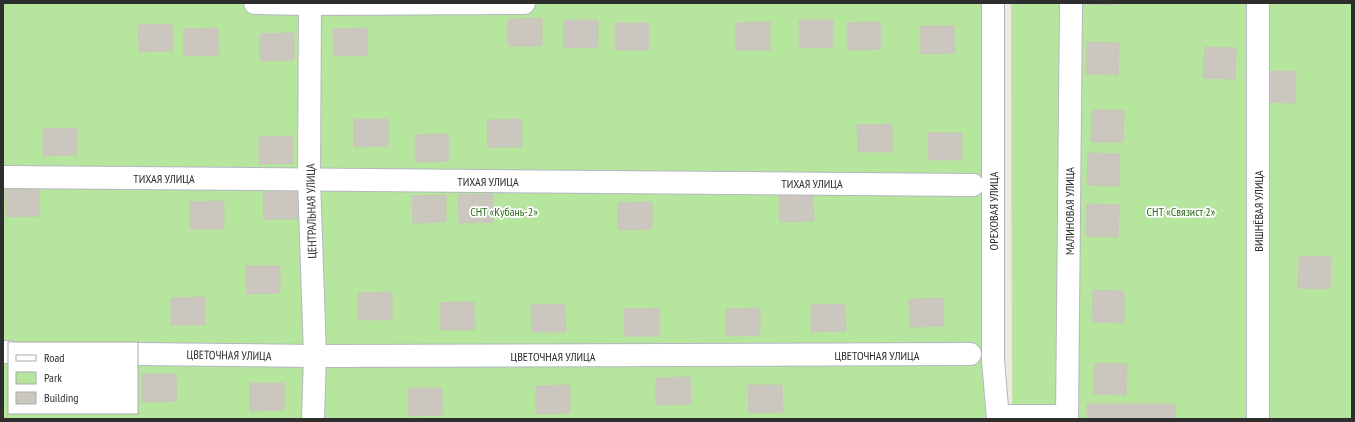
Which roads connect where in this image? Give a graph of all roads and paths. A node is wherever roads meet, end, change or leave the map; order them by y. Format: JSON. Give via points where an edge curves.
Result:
{"nodes":[{"id":1,"x":255,"y":3,"type":"edge"},
{"id":2,"x":524,"y":3,"type":"edge"},
{"id":3,"x":993,"y":3,"type":"edge"},
{"id":4,"x":1070,"y":3,"type":"edge"},
{"id":5,"x":1258,"y":3,"type":"edge"},
{"id":6,"x":310,"y":4,"type":"edge"},
{"id":7,"x":3,"y":177,"type":"edge"},
{"id":8,"x":309,"y":179,"type":"junction"},
{"id":9,"x":973,"y":184,"type":"dead end"},
{"id":10,"x":138,"y":354,"type":"edge"},
{"id":11,"x":970,"y":354,"type":"dead end"},
{"id":12,"x":315,"y":356,"type":"junction"},
{"id":13,"x":998,"y":418,"type":"edge"},
{"id":14,"x":1067,"y":418,"type":"edge"},
{"id":15,"x":313,"y":419,"type":"edge"},
{"id":16,"x":1258,"y":419,"type":"edge"}],
"edges":[{"from":1,"to":6,"type":"street"},
{"from":2,"to":6,"type":"street"},
{"from":3,"to":13,"type":"street","name":"ОРЕХОВАЯ УЛИЦА","via":[[993,360]]},
{"from":4,"to":14,"type":"street","name":"МАЛИНОВАЯ УЛИЦА"},
{"from":5,"to":16,"type":"street","name":"ВИШНЁВАЯ УЛИЦА"},
{"from":6,"to":8,"type":"street","name":"ЦЕНТРАЛЬНАЯ УЛИЦА"},
{"from":7,"to":8,"type":"street","name":"ТИХАЯ УЛИЦА"},
{"from":8,"to":9,"type":"street","name":"ТИХАЯ УЛИЦА"},
{"from":8,"to":12,"type":"street","name":"ЦЕНТРАЛЬНАЯ УЛИЦА"},
{"from":10,"to":12,"type":"street","name":"ЦВЕТОЧНАЯ УЛИЦА"},
{"from":11,"to":12,"type":"street","name":"ЦВЕТОЧНАЯ УЛИЦА"},
{"from":12,"to":15,"type":"street","name":"ЦЕНТРАЛЬНАЯ УЛИЦА"},
{"from":13,"to":14,"type":"street"}]}
